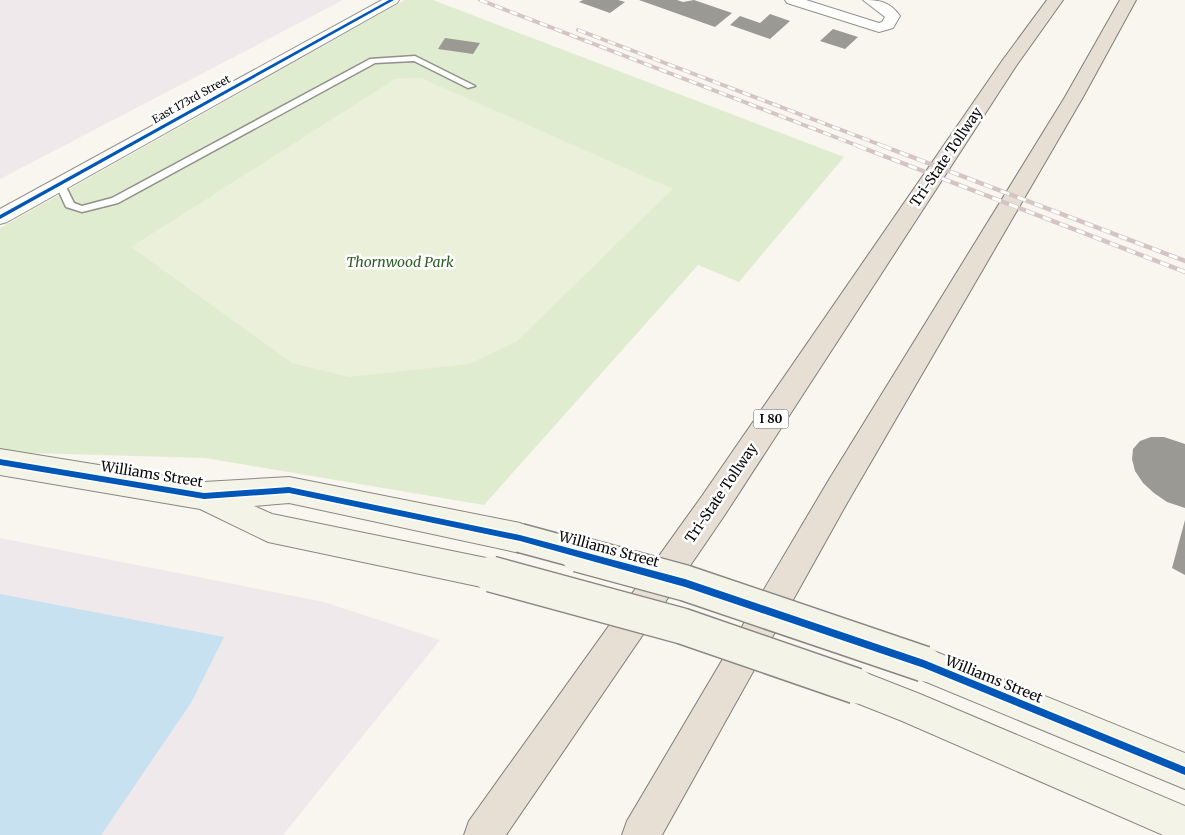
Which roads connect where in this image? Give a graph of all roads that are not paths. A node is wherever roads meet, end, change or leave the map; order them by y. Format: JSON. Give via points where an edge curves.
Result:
{"nodes":[{"id":1,"x":392,"y":0,"type":"edge"},
{"id":2,"x":792,"y":0,"type":"edge"},
{"id":3,"x":870,"y":0,"type":"edge"},
{"id":4,"x":1055,"y":0,"type":"edge"},
{"id":5,"x":1128,"y":0,"type":"edge"},
{"id":6,"x":471,"y":86,"type":"dead end"},
{"id":7,"x":60,"y":183,"type":"junction"},
{"id":8,"x":0,"y":217,"type":"edge"},
{"id":9,"x":0,"y":462,"type":"edge"},
{"id":10,"x":204,"y":496,"type":"junction"},
{"id":11,"x":1185,"y":771,"type":"edge"},
{"id":12,"x":1185,"y":825,"type":"edge"},
{"id":13,"x":483,"y":835,"type":"edge"},
{"id":14,"x":641,"y":835,"type":"edge"}],
"edges":[{"from":1,"to":7,"type":"street","name":"East 173rd Street"},
{"from":2,"to":3,"type":"street","via":[[879,28],[888,25],[893,16],[891,12]]},
{"from":4,"to":13,"type":"highway","name":"Tri-State Tollway","number":"I 80","via":[[1002,73],[713,506]]},
{"from":5,"to":14,"type":"highway","via":[[1074,97],[837,493]]},
{"from":6,"to":7,"type":"lane","via":[[415,58],[373,61],[115,201],[82,209],[70,205]]},
{"from":7,"to":8,"type":"street","name":"East 173rd Street"},
{"from":9,"to":10,"type":"street","name":"Williams Street"},
{"from":10,"to":11,"type":"street","name":"Williams Street","bridge":true,"via":[[288,490],[520,538],[685,583],[924,664]]},
{"from":10,"to":12,"type":"street","name":"Williams Street","bridge":true,"via":[[268,528],[491,574],[682,626],[908,706]]}]}
